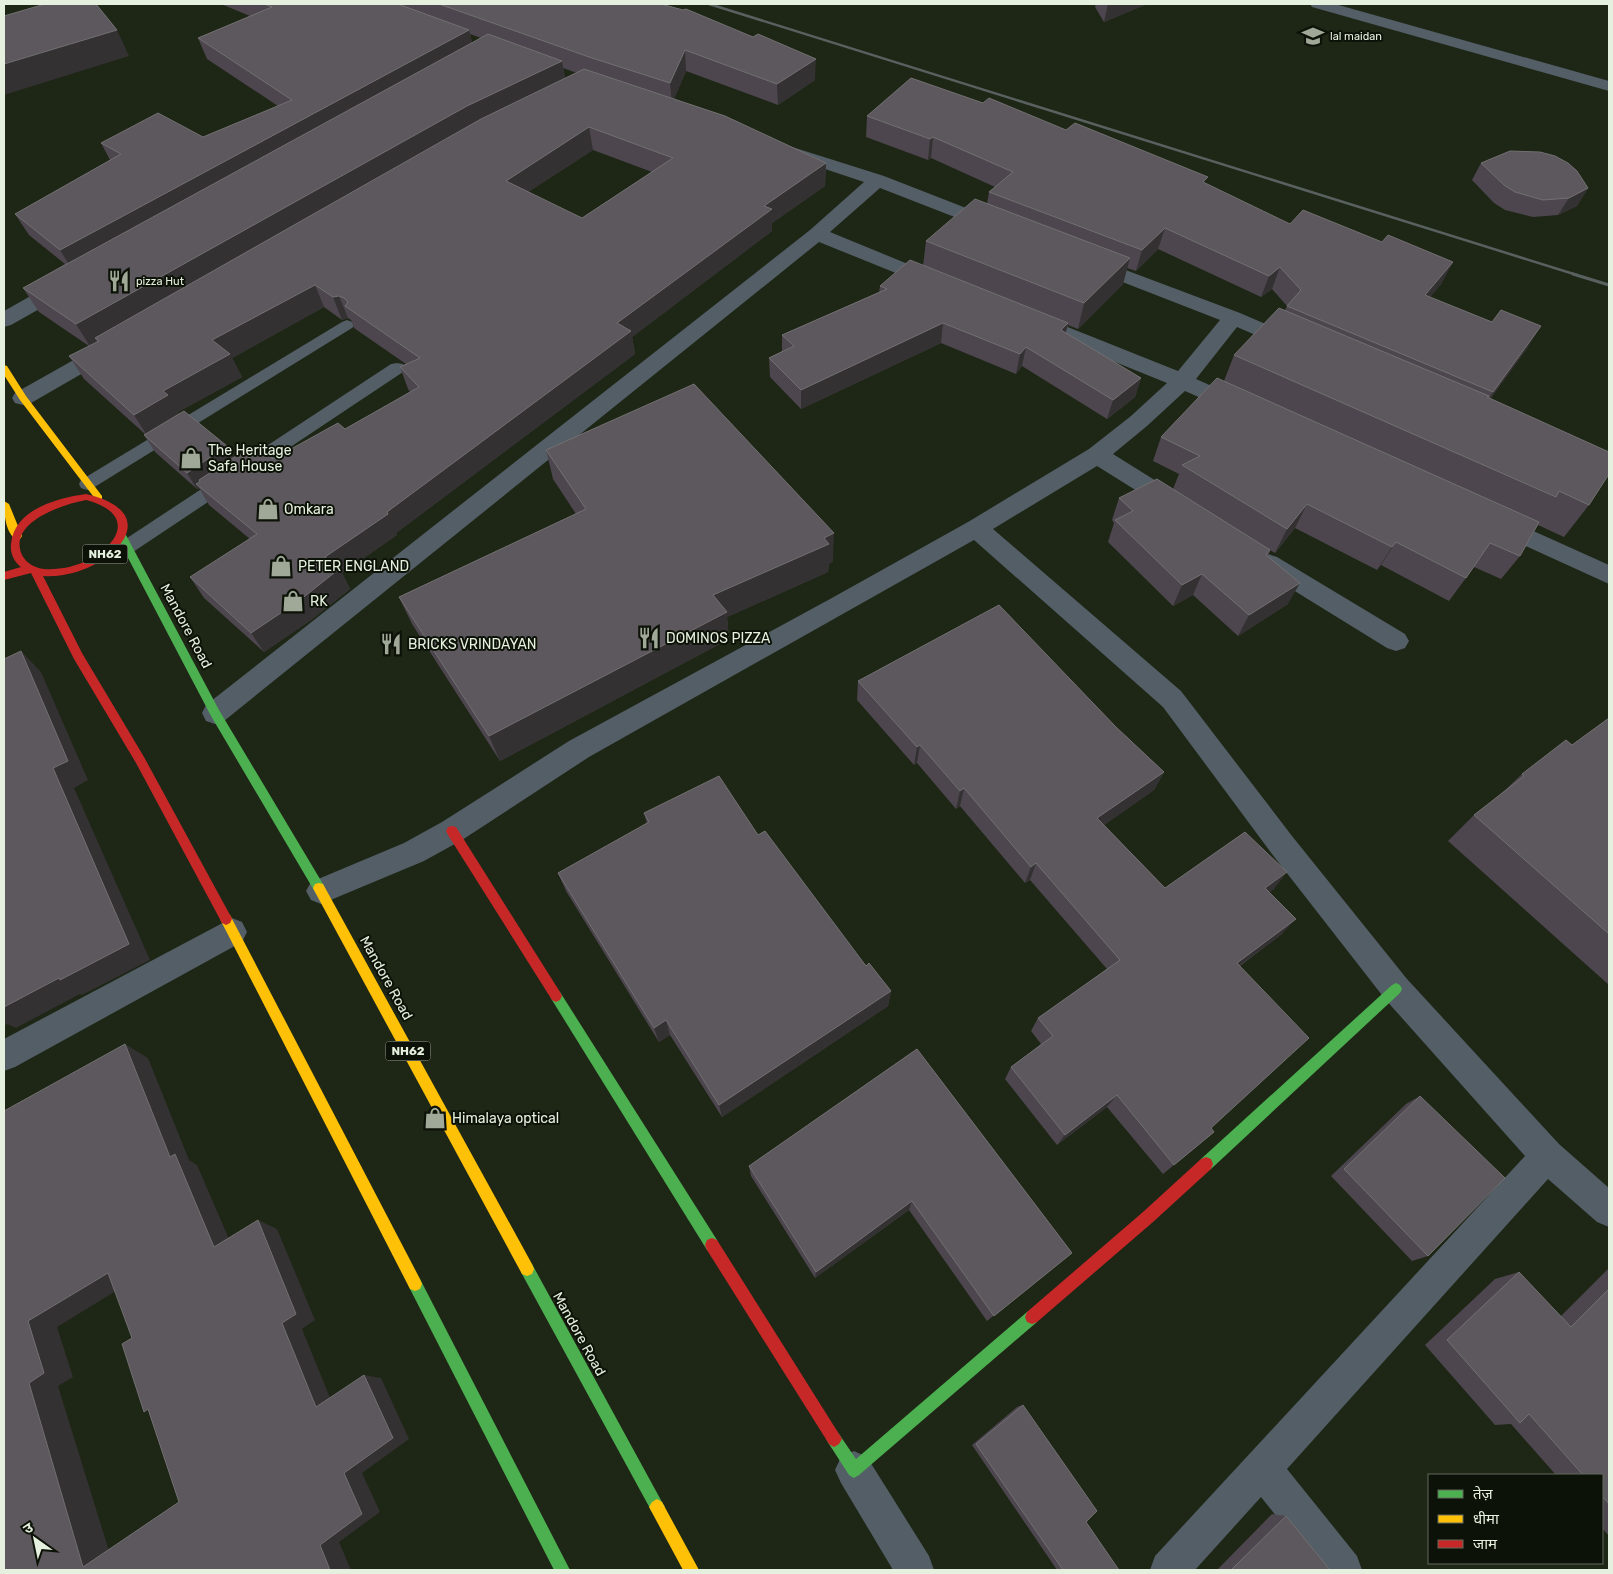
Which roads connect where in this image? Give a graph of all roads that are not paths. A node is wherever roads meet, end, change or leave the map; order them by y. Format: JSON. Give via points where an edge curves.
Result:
{"nodes":[{"id":1,"x":1318,"y":4,"type":"edge"},
{"id":2,"x":1609,"y":86,"type":"edge"},
{"id":3,"x":768,"y":144,"type":"edge"},
{"id":4,"x":877,"y":180,"type":"junction"},
{"id":5,"x":817,"y":234,"type":"junction"},
{"id":6,"x":1016,"y":234,"type":"edge"},
{"id":7,"x":1070,"y":255,"type":"edge"},
{"id":8,"x":82,"y":277,"type":"edge"},
{"id":9,"x":954,"y":289,"type":"edge"},
{"id":10,"x":1018,"y":315,"type":"edge"},
{"id":11,"x":1233,"y":318,"type":"junction"},
{"id":12,"x":4,"y":320,"type":"edge"},
{"id":13,"x":347,"y":325,"type":"edge"},
{"id":14,"x":127,"y":338,"type":"edge"},
{"id":15,"x":1306,"y":349,"type":"edge"},
{"id":16,"x":4,"y":368,"type":"edge"},
{"id":17,"x":397,"y":368,"type":"edge"},
{"id":18,"x":1182,"y":381,"type":"junction"},
{"id":19,"x":23,"y":398,"type":"junction"},
{"id":20,"x":1254,"y":414,"type":"edge"},
{"id":21,"x":1097,"y":455,"type":"junction"},
{"id":22,"x":87,"y":484,"type":"junction"},
{"id":23,"x":99,"y":498,"type":"junction"},
{"id":24,"x":4,"y":504,"type":"edge"},
{"id":25,"x":1473,"y":513,"type":"edge"},
{"id":26,"x":1198,"y":518,"type":"edge"},
{"id":27,"x":976,"y":528,"type":"junction"},
{"id":28,"x":17,"y":538,"type":"junction"},
{"id":29,"x":124,"y":541,"type":"junction"},
{"id":30,"x":4,"y":544,"type":"edge"},
{"id":31,"x":1248,"y":550,"type":"edge"},
{"id":32,"x":32,"y":570,"type":"junction"},
{"id":33,"x":1609,"y":575,"type":"edge"},
{"id":34,"x":4,"y":576,"type":"edge"},
{"id":35,"x":1396,"y":641,"type":"dead end"},
{"id":36,"x":215,"y":713,"type":"junction"},
{"id":37,"x":452,"y":831,"type":"junction"},
{"id":38,"x":321,"y":891,"type":"junction"},
{"id":39,"x":232,"y":932,"type":"junction"},
{"id":40,"x":1396,"y":988,"type":"junction"},
{"id":41,"x":4,"y":1056,"type":"edge"},
{"id":42,"x":1547,"y":1156,"type":"junction"},
{"id":43,"x":1609,"y":1210,"type":"edge"},
{"id":44,"x":1262,"y":1468,"type":"junction"},
{"id":45,"x":854,"y":1470,"type":"junction"},
{"id":46,"x":562,"y":1570,"type":"edge"},
{"id":47,"x":691,"y":1570,"type":"edge"},
{"id":48,"x":915,"y":1570,"type":"edge"},
{"id":49,"x":1169,"y":1570,"type":"edge"},
{"id":50,"x":1343,"y":1570,"type":"edge"}],
"edges":[{"from":1,"to":2,"type":"street"},
{"from":3,"to":4,"type":"street"},
{"from":4,"to":5,"type":"street"},
{"from":4,"to":6,"type":"street"},
{"from":5,"to":9,"type":"street"},
{"from":5,"to":36,"type":"street"},
{"from":7,"to":11,"type":"street"},
{"from":8,"to":12,"type":"street"},
{"from":10,"to":18,"type":"street"},
{"from":11,"to":15,"type":"street"},
{"from":11,"to":18,"type":"street"},
{"from":13,"to":22,"type":"lane"},
{"from":14,"to":19,"type":"street"},
{"from":16,"to":19,"type":"main road","number":"NH62"},
{"from":17,"to":29,"type":"lane"},
{"from":18,"to":20,"type":"street"},
{"from":18,"to":21,"type":"street"},
{"from":19,"to":22,"type":"main road","number":"NH62"},
{"from":21,"to":26,"type":"street"},
{"from":21,"to":27,"type":"street"},
{"from":22,"to":23,"type":"main road","number":"NH62"},
{"from":23,"to":28,"type":"main road","via":[[72,498],[45,508],[23,526]]},
{"from":23,"to":29,"type":"main road","number":"NH62","via":[[118,508],[122,516]]},
{"from":24,"to":28,"type":"main road"},
{"from":25,"to":33,"type":"street"},
{"from":27,"to":37,"type":"street","via":[[579,749]]},
{"from":27,"to":40,"type":"street","via":[[1172,700]]},
{"from":28,"to":30,"type":"main road"},
{"from":28,"to":32,"type":"main road","via":[[17,556]]},
{"from":29,"to":32,"type":"main road","number":"NH62","via":[[85,566],[58,573]]},
{"from":29,"to":36,"type":"main road","name":"Mandore Road","number":"NH62"},
{"from":31,"to":35,"type":"street"},
{"from":32,"to":34,"type":"main road"},
{"from":32,"to":39,"type":"main road","via":[[78,656],[140,760]]},
{"from":36,"to":38,"type":"main road","name":"Mandore Road","number":"NH62"},
{"from":37,"to":38,"type":"street","via":[[414,852]]},
{"from":37,"to":45,"type":"main road"},
{"from":38,"to":47,"type":"main road","name":"Mandore Road","number":"NH62"},
{"from":39,"to":41,"type":"street"},
{"from":39,"to":46,"type":"main road"},
{"from":40,"to":42,"type":"street"},
{"from":40,"to":45,"type":"main road","via":[[1148,1217]]},
{"from":42,"to":43,"type":"street"},
{"from":42,"to":44,"type":"street"},
{"from":44,"to":49,"type":"street"},
{"from":44,"to":50,"type":"street"},
{"from":45,"to":48,"type":"street"}]}
